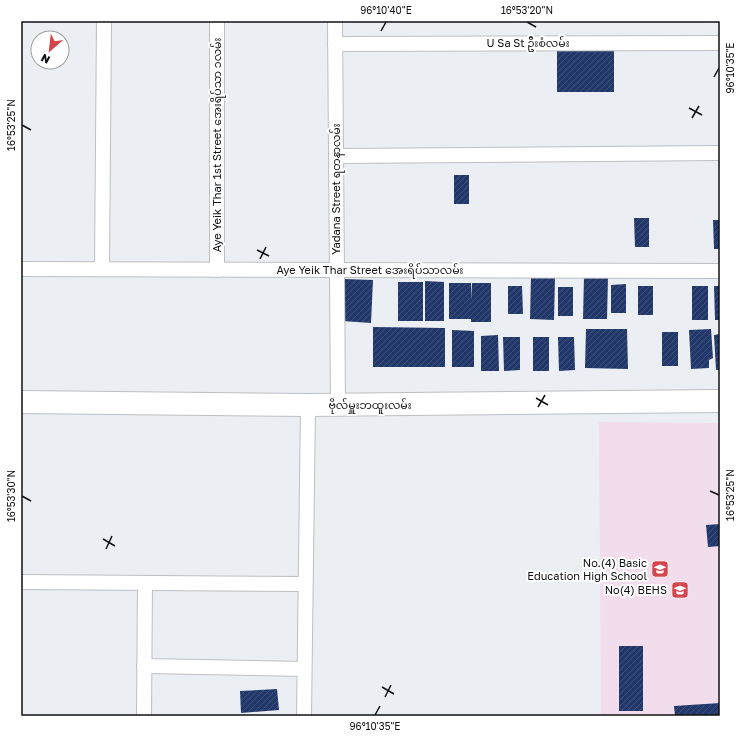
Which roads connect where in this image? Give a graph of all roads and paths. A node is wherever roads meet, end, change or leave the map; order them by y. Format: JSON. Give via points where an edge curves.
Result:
{"nodes":[{"id":1,"x":104,"y":21,"type":"edge"},
{"id":2,"x":217,"y":21,"type":"edge"},
{"id":3,"x":335,"y":21,"type":"edge"},
{"id":4,"x":720,"y":43,"type":"edge"},
{"id":5,"x":335,"y":44,"type":"junction"},
{"id":6,"x":720,"y":153,"type":"edge"},
{"id":7,"x":336,"y":156,"type":"junction"},
{"id":8,"x":21,"y":269,"type":"edge"},
{"id":9,"x":102,"y":269,"type":"junction"},
{"id":10,"x":217,"y":270,"type":"junction"},
{"id":11,"x":336,"y":270,"type":"junction"},
{"id":12,"x":720,"y":270,"type":"edge"},
{"id":13,"x":720,"y":401,"type":"edge"},
{"id":14,"x":21,"y":402,"type":"edge"},
{"id":15,"x":308,"y":405,"type":"junction"},
{"id":16,"x":338,"y":405,"type":"junction"},
{"id":17,"x":21,"y":582,"type":"edge"},
{"id":18,"x":144,"y":583,"type":"junction"},
{"id":19,"x":305,"y":584,"type":"junction"},
{"id":20,"x":144,"y":666,"type":"junction"},
{"id":21,"x":304,"y":669,"type":"junction"},
{"id":22,"x":144,"y":716,"type":"edge"},
{"id":23,"x":304,"y":716,"type":"edge"}],
"edges":[{"from":1,"to":9,"type":"street"},
{"from":2,"to":10,"type":"street","name":"Aye Yeik Thar 1st Street အေးရိပ်သာ ၁လမ်း"},
{"from":3,"to":5,"type":"street","name":"Yadana Street ရတနာလမ်း"},
{"from":4,"to":5,"type":"street","name":"U Sa St ဦးစံလမ်း"},
{"from":5,"to":7,"type":"street","name":"Yadana Street ရတနာလမ်း"},
{"from":6,"to":7,"type":"street"},
{"from":7,"to":11,"type":"street","name":"Yadana Street ရတနာလမ်း"},
{"from":8,"to":9,"type":"street","name":"Aye Yeik Thar Street အေးရိပ်သာလမ်း"},
{"from":9,"to":10,"type":"street","name":"Aye Yeik Thar Street အေးရိပ်သာလမ်း"},
{"from":10,"to":11,"type":"street","name":"Aye Yeik Thar Street အေးရိပ်သာလမ်း"},
{"from":11,"to":12,"type":"street","name":"Aye Yeik Thar Street အေးရိပ်သာလမ်း"},
{"from":11,"to":16,"type":"street","name":"Yadana Street ရတနာလမ်း"},
{"from":13,"to":16,"type":"main road","name":"ဗိုလ်မှူးဘထူးလမ်း"},
{"from":14,"to":15,"type":"main road","name":"ဗိုလ်မှူးဘထူးလမ်း"},
{"from":15,"to":16,"type":"main road","name":"ဗိုလ်မှူးဘထူးလမ်း"},
{"from":15,"to":19,"type":"street"},
{"from":17,"to":18,"type":"street"},
{"from":18,"to":19,"type":"street"},
{"from":18,"to":20,"type":"street"},
{"from":19,"to":21,"type":"street"},
{"from":20,"to":21,"type":"street"},
{"from":20,"to":22,"type":"street"},
{"from":21,"to":23,"type":"street"}]}
